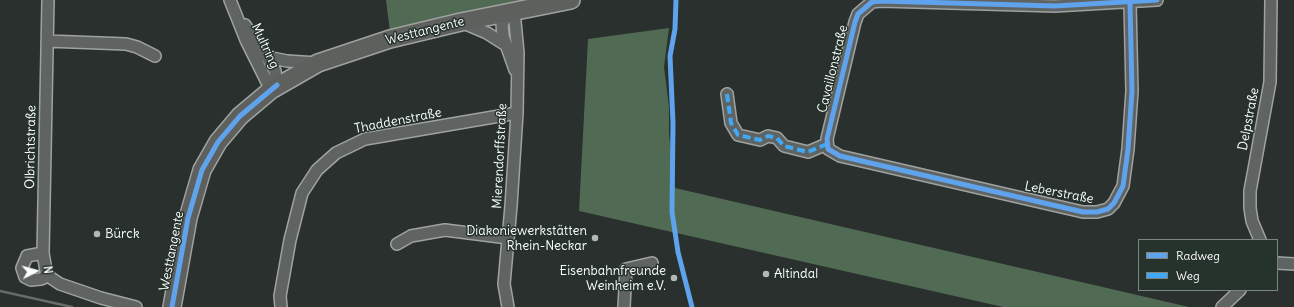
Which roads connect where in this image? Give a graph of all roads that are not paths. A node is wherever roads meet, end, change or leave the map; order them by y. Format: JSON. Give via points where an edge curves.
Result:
{"nodes":[{"id":1,"x":48,"y":0,"type":"edge"},
{"id":2,"x":230,"y":0,"type":"edge"},
{"id":3,"x":571,"y":0,"type":"edge"},
{"id":4,"x":1157,"y":0,"type":"edge"},
{"id":5,"x":1271,"y":0,"type":"edge"},
{"id":6,"x":1130,"y":3,"type":"junction"},
{"id":7,"x":512,"y":12,"type":"junction"},
{"id":8,"x":236,"y":13,"type":"junction"},
{"id":9,"x":461,"y":22,"type":"junction"},
{"id":10,"x":48,"y":41,"type":"junction"},
{"id":11,"x":506,"y":45,"type":"junction"},
{"id":12,"x":155,"y":56,"type":"dead end"},
{"id":13,"x":267,"y":57,"type":"junction"},
{"id":14,"x":318,"y":63,"type":"junction"},
{"id":15,"x":517,"y":77,"type":"junction"},
{"id":16,"x":274,"y":88,"type":"junction"},
{"id":17,"x":727,"y":94,"type":"dead end"},
{"id":18,"x":517,"y":113,"type":"junction"},
{"id":19,"x":827,"y":144,"type":"junction"},
{"id":20,"x":508,"y":238,"type":"junction"},
{"id":21,"x":1260,"y":239,"type":"edge"},
{"id":22,"x":397,"y":244,"type":"dead end"},
{"id":23,"x":43,"y":253,"type":"junction"},
{"id":24,"x":652,"y":263,"type":"dead end"},
{"id":25,"x":1278,"y":263,"type":"edge"},
{"id":26,"x":1294,"y":264,"type":"edge"},
{"id":27,"x":48,"y":276,"type":"junction"},
{"id":28,"x":1239,"y":291,"type":"edge"},
{"id":29,"x":136,"y":307,"type":"edge"},
{"id":30,"x":172,"y":307,"type":"edge"},
{"id":31,"x":281,"y":307,"type":"edge"},
{"id":32,"x":508,"y":307,"type":"edge"},
{"id":33,"x":624,"y":307,"type":"edge"},
{"id":34,"x":1222,"y":307,"type":"edge"}],
"edges":[{"from":1,"to":10,"type":"street","name":"Olbrichtstraße"},
{"from":2,"to":8,"type":"street","name":"Multring"},
{"from":3,"to":7,"type":"main road","name":"Westtangente"},
{"from":4,"to":6,"type":"street","name":"Cavaillonstraße"},
{"from":5,"to":21,"type":"street","name":"Delpstraße","via":[[1270,82],[1250,191],[1252,221]]},
{"from":6,"to":19,"type":"street","name":"Cavaillonstraße","via":[[1055,6],[872,2],[858,14],[855,22]]},
{"from":6,"to":19,"type":"street","name":"Leberstraße","via":[[1132,91],[1128,157],[1123,186],[1114,203],[1108,208],[1097,212],[1083,212],[840,156],[832,153]]},
{"from":7,"to":9,"type":"main road","name":"Westtangente"},
{"from":7,"to":11,"type":"street","name":"Mierendorffstraße","via":[[502,24]]},
{"from":7,"to":15,"type":"street","name":"Mierendorffstraße","via":[[517,28]]},
{"from":8,"to":13,"type":"street","name":"Multring"},
{"from":8,"to":16,"type":"street","name":"Multring","via":[[246,40]]},
{"from":9,"to":11,"type":"street","via":[[487,33]]},
{"from":9,"to":14,"type":"main road","name":"Westtangente","via":[[390,39]]},
{"from":10,"to":12,"type":"street","via":[[126,44],[137,46]]},
{"from":10,"to":23,"type":"street","name":"Olbrichtstraße"},
{"from":11,"to":15,"type":"street","name":"Mierendorffstraße"},
{"from":13,"to":14,"type":"street","name":"Multring"},
{"from":13,"to":16,"type":"street","name":"Multring","via":[[275,71]]},
{"from":14,"to":16,"type":"main road","name":"Westtangente"},
{"from":15,"to":18,"type":"street","name":"Mierendorffstraße"},
{"from":16,"to":30,"type":"main road","name":"Westtangente","via":[[240,116],[218,142],[202,170],[188,218]]},
{"from":17,"to":19,"type":"street","via":[[730,123],[738,135],[760,140],[768,136],[777,138],[784,146],[808,152]]},
{"from":18,"to":20,"type":"street","name":"Mierendorffstraße"},
{"from":18,"to":31,"type":"street","name":"Thaddenstraße","via":[[365,140],[336,153],[317,170],[302,193],[289,247],[280,296]]},
{"from":20,"to":22,"type":"street","via":[[441,230],[411,236]]},
{"from":20,"to":32,"type":"street","name":"Mierendorffstraße","via":[[504,284]]},
{"from":23,"to":27,"type":"street","name":"Olbrichtstraße"},
{"from":23,"to":27,"type":"street","via":[[27,256],[22,268],[25,277],[31,280]]},
{"from":24,"to":33,"type":"street","via":[[626,269]]},
{"from":25,"to":26,"type":"street"},
{"from":27,"to":29,"type":"street","via":[[68,287]]},
{"from":28,"to":34,"type":"street"}]}
